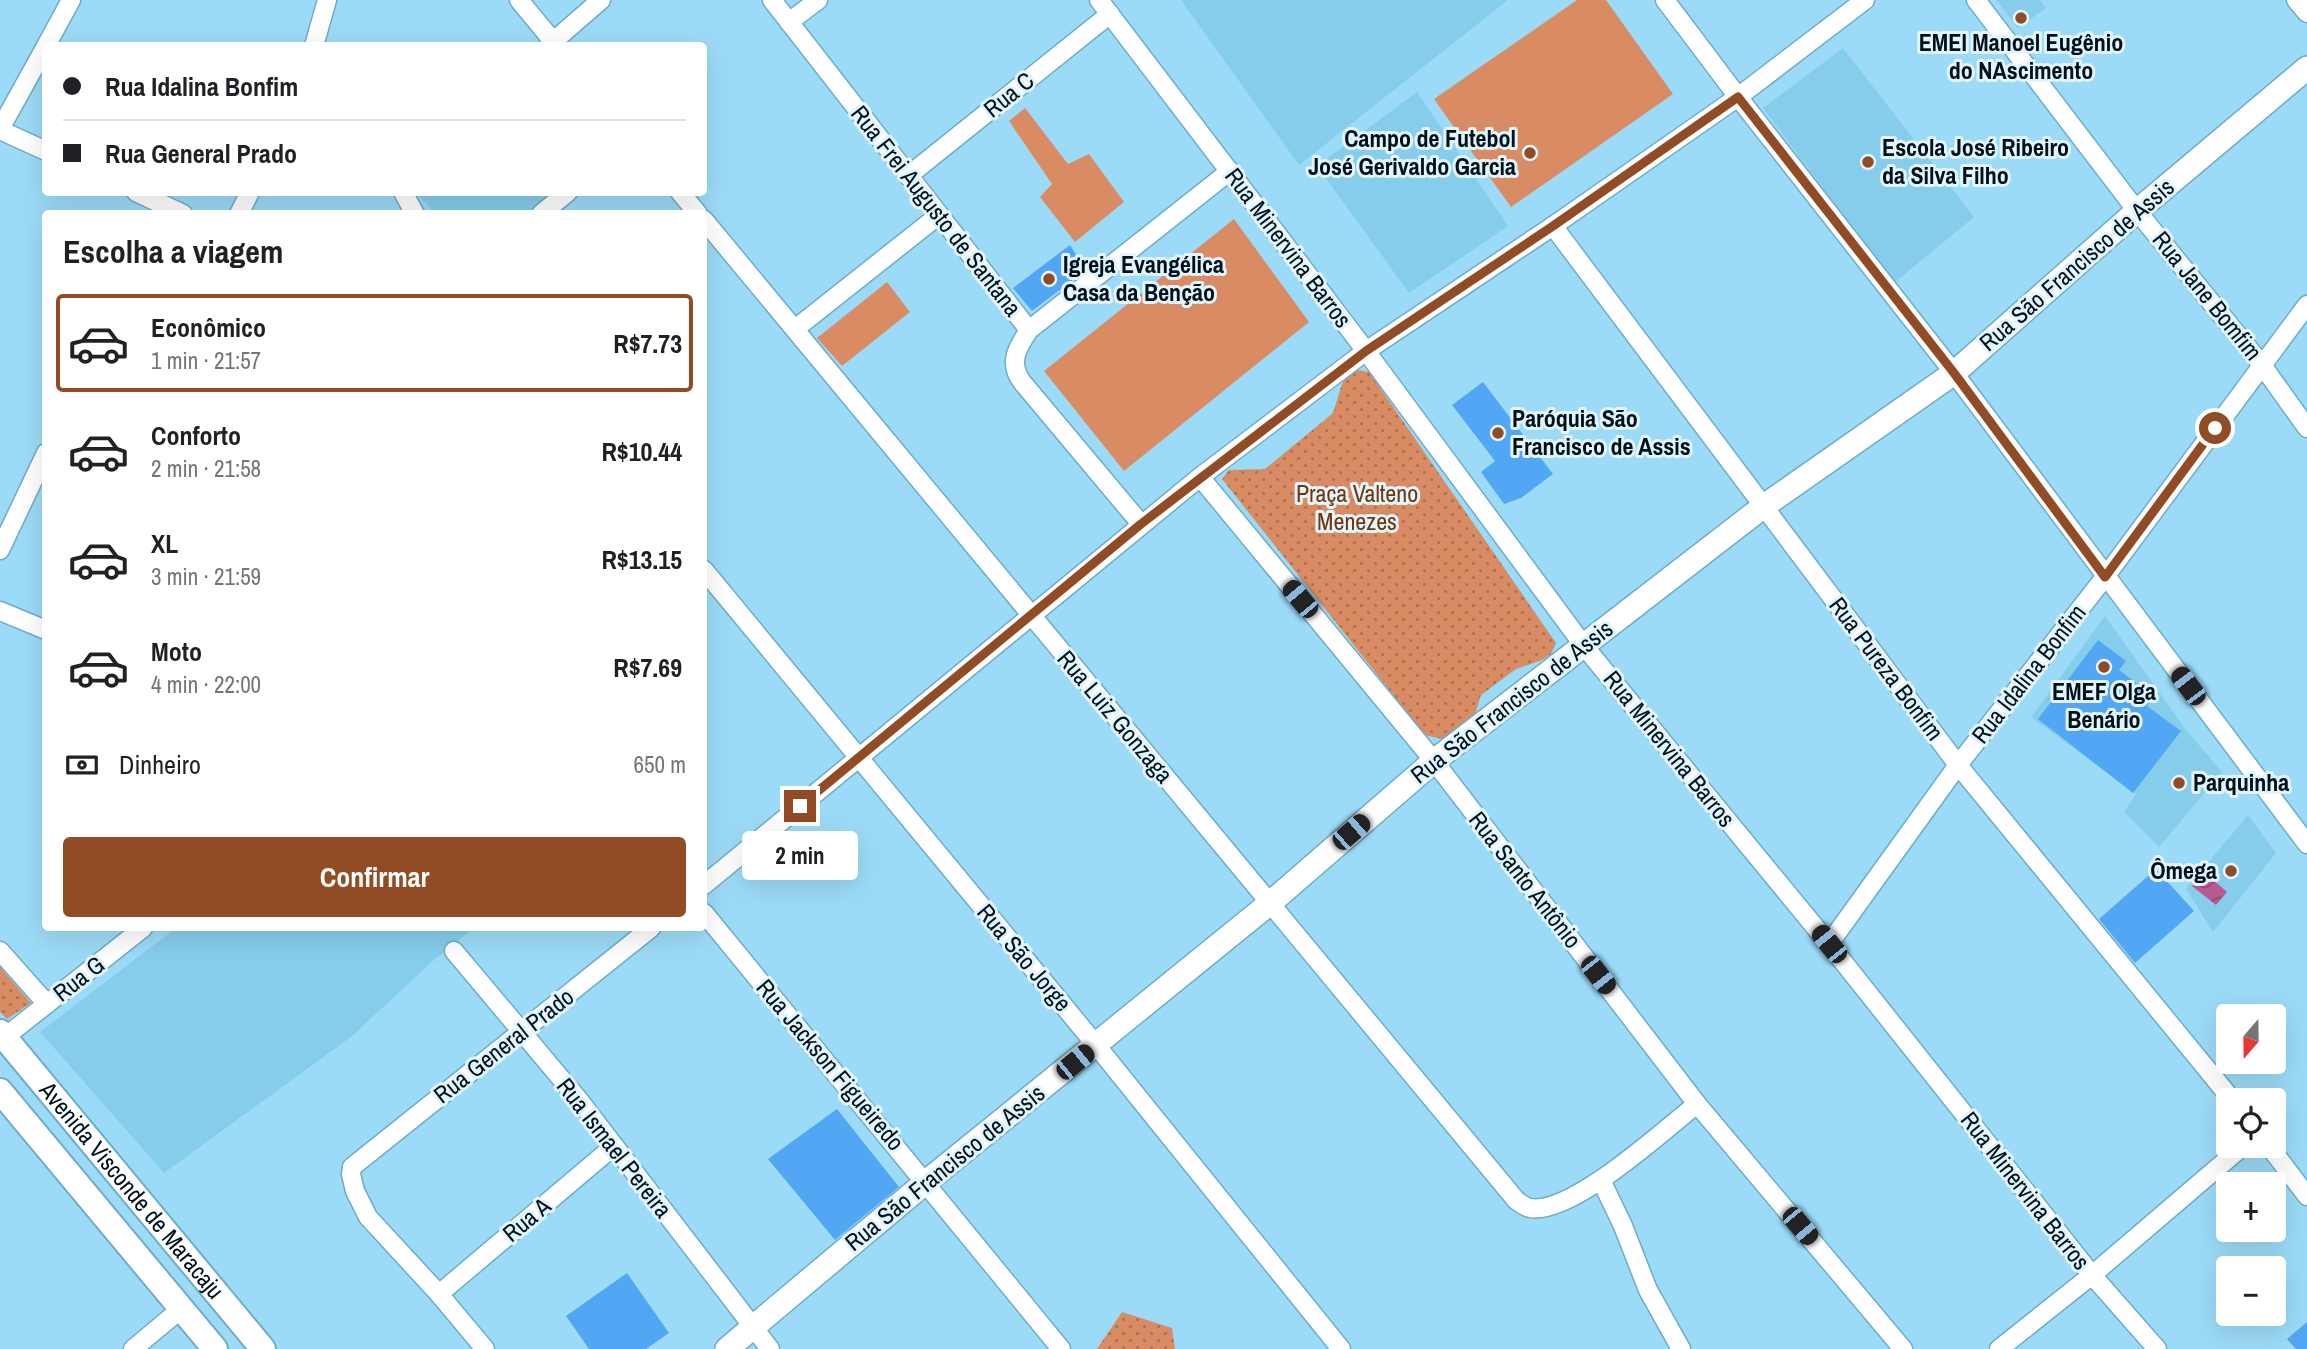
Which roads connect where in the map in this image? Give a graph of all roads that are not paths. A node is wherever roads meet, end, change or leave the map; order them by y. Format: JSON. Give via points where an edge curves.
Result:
{"nodes":[{"id":1,"x":71,"y":0,"type":"edge"},
{"id":2,"x":327,"y":0,"type":"edge"},
{"id":3,"x":519,"y":0,"type":"edge"},
{"id":4,"x":601,"y":0,"type":"edge"},
{"id":5,"x":772,"y":0,"type":"edge"},
{"id":6,"x":818,"y":0,"type":"edge"},
{"id":7,"x":1665,"y":0,"type":"edge"},
{"id":8,"x":1865,"y":0,"type":"edge"},
{"id":9,"x":1976,"y":0,"type":"edge"},
{"id":10,"x":2296,"y":0,"type":"edge"},
{"id":11,"x":1104,"y":7,"type":"edge"},
{"id":12,"x":2307,"y":13,"type":"edge"},
{"id":13,"x":789,"y":22,"type":"junction"},
{"id":14,"x":48,"y":42,"type":"edge"},
{"id":15,"x":315,"y":42,"type":"edge"},
{"id":16,"x":550,"y":42,"type":"edge"},
{"id":17,"x":554,"y":42,"type":"edge"},
{"id":18,"x":42,"y":53,"type":"edge"},
{"id":19,"x":2304,"y":72,"type":"edge"},
{"id":20,"x":1738,"y":97,"type":"junction"},
{"id":21,"x":0,"y":130,"type":"edge"},
{"id":22,"x":42,"y":149,"type":"edge"},
{"id":23,"x":1230,"y":171,"type":"junction"},
{"id":24,"x":908,"y":176,"type":"junction"},
{"id":25,"x":143,"y":196,"type":"edge"},
{"id":26,"x":563,"y":196,"type":"edge"},
{"id":27,"x":683,"y":196,"type":"edge"},
{"id":28,"x":169,"y":210,"type":"edge"},
{"id":29,"x":546,"y":210,"type":"edge"},
{"id":30,"x":695,"y":210,"type":"edge"},
{"id":31,"x":2137,"y":211,"type":"junction"},
{"id":32,"x":939,"y":215,"type":"junction"},
{"id":33,"x":707,"y":224,"type":"edge"},
{"id":34,"x":1553,"y":226,"type":"junction"},
{"id":35,"x":2307,"y":305,"type":"edge"},
{"id":36,"x":795,"y":329,"type":"junction"},
{"id":37,"x":1029,"y":330,"type":"junction"},
{"id":38,"x":1366,"y":351,"type":"junction"},
{"id":39,"x":2262,"y":365,"type":"junction"},
{"id":40,"x":1954,"y":373,"type":"junction"},
{"id":41,"x":2307,"y":428,"type":"edge"},
{"id":42,"x":42,"y":461,"type":"edge"},
{"id":43,"x":1200,"y":477,"type":"junction"},
{"id":44,"x":1763,"y":506,"type":"junction"},
{"id":45,"x":1141,"y":524,"type":"junction"},
{"id":46,"x":0,"y":550,"type":"edge"},
{"id":47,"x":707,"y":574,"type":"edge"},
{"id":48,"x":2105,"y":577,"type":"junction"},
{"id":49,"x":0,"y":611,"type":"edge"},
{"id":50,"x":1031,"y":615,"type":"junction"},
{"id":51,"x":42,"y":628,"type":"edge"},
{"id":52,"x":1584,"y":646,"type":"junction"},
{"id":53,"x":858,"y":758,"type":"junction"},
{"id":54,"x":1434,"y":761,"type":"junction"},
{"id":55,"x":1958,"y":765,"type":"junction"},
{"id":56,"x":2307,"y":844,"type":"edge"},
{"id":57,"x":707,"y":883,"type":"edge"},
{"id":58,"x":1269,"y":904,"type":"junction"},
{"id":59,"x":707,"y":917,"type":"edge"},
{"id":60,"x":140,"y":931,"type":"edge"},
{"id":61,"x":647,"y":931,"type":"edge"},
{"id":62,"x":1829,"y":944,"type":"junction"},
{"id":63,"x":0,"y":951,"type":"edge"},
{"id":64,"x":454,"y":951,"type":"dead end"},
{"id":65,"x":47,"y":1004,"type":"junction"},
{"id":66,"x":523,"y":1032,"type":"junction"},
{"id":67,"x":2,"y":1035,"type":"edge"},
{"id":68,"x":1096,"y":1045,"type":"junction"},
{"id":69,"x":2222,"y":1088,"type":"edge"},
{"id":70,"x":0,"y":1091,"type":"edge"},
{"id":71,"x":1697,"y":1104,"type":"junction"},
{"id":72,"x":614,"y":1146,"type":"junction"},
{"id":73,"x":2229,"y":1158,"type":"edge"},
{"id":74,"x":2278,"y":1158,"type":"edge"},
{"id":75,"x":1601,"y":1180,"type":"junction"},
{"id":76,"x":926,"y":1182,"type":"junction"},
{"id":77,"x":2307,"y":1196,"type":"edge"},
{"id":78,"x":2092,"y":1275,"type":"junction"},
{"id":79,"x":439,"y":1294,"type":"junction"},
{"id":80,"x":181,"y":1309,"type":"junction"},
{"id":81,"x":752,"y":1328,"type":"junction"},
{"id":82,"x":133,"y":1349,"type":"edge"},
{"id":83,"x":215,"y":1349,"type":"edge"},
{"id":84,"x":263,"y":1349,"type":"edge"},
{"id":85,"x":485,"y":1349,"type":"edge"},
{"id":86,"x":727,"y":1349,"type":"edge"},
{"id":87,"x":770,"y":1349,"type":"edge"},
{"id":88,"x":1061,"y":1349,"type":"edge"},
{"id":89,"x":1341,"y":1349,"type":"edge"},
{"id":90,"x":1681,"y":1349,"type":"edge"},
{"id":91,"x":1903,"y":1349,"type":"edge"},
{"id":92,"x":1998,"y":1349,"type":"edge"},
{"id":93,"x":2157,"y":1349,"type":"edge"}],
"edges":[{"from":1,"to":14,"type":"street"},
{"from":2,"to":15,"type":"street"},
{"from":3,"to":16,"type":"street"},
{"from":4,"to":17,"type":"street"},
{"from":5,"to":13,"type":"street","name":"Rua Frei Augusto de Santana"},
{"from":6,"to":13,"type":"street"},
{"from":7,"to":20,"type":"street"},
{"from":8,"to":20,"type":"street"},
{"from":9,"to":31,"type":"street","name":"Rua Jane Bomfim"},
{"from":10,"to":12,"type":"street"},
{"from":11,"to":23,"type":"street","name":"Rua Minervina Barros"},
{"from":11,"to":24,"type":"street","name":"Rua C"},
{"from":13,"to":24,"type":"street","name":"Rua Frei Augusto de Santana"},
{"from":18,"to":21,"type":"street"},
{"from":19,"to":31,"type":"street","name":"Rua São Francisco de Assis"},
{"from":20,"to":34,"type":"street"},
{"from":20,"to":40,"type":"street"},
{"from":21,"to":22,"type":"street"},
{"from":23,"to":37,"type":"street"},
{"from":23,"to":38,"type":"street","name":"Rua Minervina Barros"},
{"from":24,"to":32,"type":"street","name":"Rua Frei Augusto de Santana"},
{"from":25,"to":28,"type":"street"},
{"from":26,"to":29,"type":"street"},
{"from":27,"to":30,"type":"street"},
{"from":31,"to":39,"type":"street","name":"Rua Jane Bomfim"},
{"from":31,"to":40,"type":"street","name":"Rua São Francisco de Assis"},
{"from":32,"to":36,"type":"street"},
{"from":32,"to":37,"type":"street","name":"Rua Frei Augusto de Santana"},
{"from":33,"to":36,"type":"street","name":"Rua Luiz Gonzaga"},
{"from":34,"to":38,"type":"street"},
{"from":34,"to":44,"type":"street","name":"Rua Pureza Bonfim"},
{"from":35,"to":39,"type":"street","name":"Rua Idalina Bonfim"},
{"from":36,"to":50,"type":"street","name":"Rua Luiz Gonzaga"},
{"from":37,"to":45,"type":"street","name":"Rua Frei Augusto de Santana","via":[[1016,350],[1016,374]]},
{"from":38,"to":43,"type":"street"},
{"from":38,"to":52,"type":"street","name":"Rua Minervina Barros"},
{"from":39,"to":41,"type":"street","name":"Rua Jane Bomfim"},
{"from":39,"to":48,"type":"street","name":"Rua Idalina Bonfim"},
{"from":40,"to":44,"type":"street","name":"Rua São Francisco de Assis"},
{"from":40,"to":48,"type":"street"},
{"from":42,"to":46,"type":"street"},
{"from":43,"to":45,"type":"street"},
{"from":43,"to":54,"type":"street","name":"Rua Santo Antônio"},
{"from":44,"to":52,"type":"street","name":"Rua São Francisco de Assis"},
{"from":44,"to":55,"type":"street","name":"Rua Pureza Bonfim"},
{"from":45,"to":50,"type":"street"},
{"from":47,"to":53,"type":"street","name":"Rua São Jorge"},
{"from":48,"to":55,"type":"street","name":"Rua Idalina Bonfim"},
{"from":48,"to":56,"type":"street"},
{"from":49,"to":51,"type":"street"},
{"from":50,"to":53,"type":"street"},
{"from":50,"to":58,"type":"street","name":"Rua Luiz Gonzaga"},
{"from":52,"to":54,"type":"street","name":"Rua São Francisco de Assis"},
{"from":52,"to":62,"type":"street","name":"Rua Minervina Barros"},
{"from":53,"to":57,"type":"street"},
{"from":53,"to":68,"type":"street","name":"Rua São Jorge"},
{"from":54,"to":58,"type":"street","name":"Rua São Francisco de Assis"},
{"from":54,"to":71,"type":"street","name":"Rua Santo Antônio"},
{"from":55,"to":62,"type":"street","name":"Rua Idalina Bonfim"},
{"from":55,"to":69,"type":"street","name":"Rua Pureza Bonfim"},
{"from":58,"to":68,"type":"street","name":"Rua São Francisco de Assis"},
{"from":58,"to":75,"type":"street","name":"Rua Luiz Gonzaga","via":[[1521,1204],[1530,1208],[1562,1201]]},
{"from":59,"to":76,"type":"street","name":"Rua Jackson Figueiredo"},
{"from":60,"to":65,"type":"street","name":"Rua G"},
{"from":61,"to":66,"type":"street","name":"Rua General Prado"},
{"from":62,"to":78,"type":"street","name":"Rua Minervina Barros"},
{"from":63,"to":65,"type":"street","name":"Rua G"},
{"from":64,"to":66,"type":"street","name":"Rua Ismael Pereira"},
{"from":65,"to":67,"type":"street","name":"Rua G"},
{"from":66,"to":72,"type":"street","name":"Rua Ismael Pereira"},
{"from":66,"to":79,"type":"street","name":"Rua General Prado","via":[[355,1163],[351,1174],[368,1217]]},
{"from":67,"to":84,"type":"main road","name":"Avenida Visconde de Maracaju"},
{"from":68,"to":76,"type":"street","name":"Rua São Francisco de Assis"},
{"from":68,"to":89,"type":"street","name":"Rua São Jorge"},
{"from":70,"to":80,"type":"main road","name":"Avenida Visconde de Maracaju"},
{"from":71,"to":75,"type":"street"},
{"from":71,"to":91,"type":"street","name":"Rua Santo Antônio"},
{"from":72,"to":79,"type":"street","name":"Rua A"},
{"from":72,"to":81,"type":"street","name":"Rua Ismael Pereira"},
{"from":73,"to":78,"type":"street"},
{"from":74,"to":77,"type":"street"},
{"from":75,"to":90,"type":"street","via":[[1648,1290]]},
{"from":76,"to":81,"type":"street","name":"Rua São Francisco de Assis"},
{"from":76,"to":88,"type":"street","name":"Rua Jackson Figueiredo"},
{"from":78,"to":92,"type":"street"},
{"from":78,"to":93,"type":"street","name":"Rua Minervina Barros"},
{"from":79,"to":85,"type":"street"},
{"from":80,"to":82,"type":"street"},
{"from":80,"to":83,"type":"main road","name":"Avenida Visconde de Maracaju"},
{"from":81,"to":86,"type":"street","name":"Rua São Francisco de Assis"},
{"from":81,"to":87,"type":"street","name":"Rua Ismael Pereira"}]}
